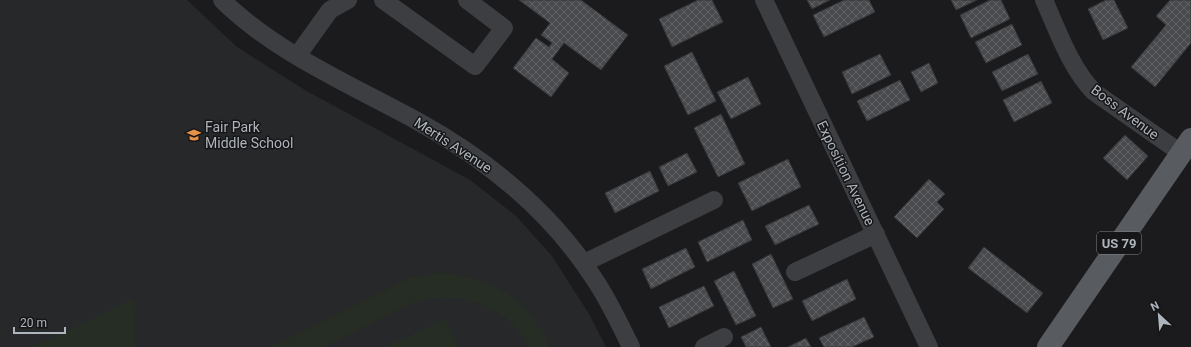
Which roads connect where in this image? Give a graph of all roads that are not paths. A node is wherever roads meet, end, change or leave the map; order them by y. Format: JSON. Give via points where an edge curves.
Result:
{"nodes":[{"id":1,"x":222,"y":0,"type":"edge"},
{"id":2,"x":348,"y":0,"type":"edge"},
{"id":3,"x":383,"y":0,"type":"edge"},
{"id":4,"x":467,"y":0,"type":"edge"},
{"id":5,"x":764,"y":0,"type":"edge"},
{"id":6,"x":1044,"y":0,"type":"edge"},
{"id":7,"x":296,"y":56,"type":"junction"},
{"id":8,"x":1186,"y":146,"type":"edge"},
{"id":9,"x":714,"y":200,"type":"dead end"},
{"id":10,"x":876,"y":234,"type":"junction"},
{"id":11,"x":584,"y":263,"type":"junction"},
{"id":12,"x":795,"y":272,"type":"dead end"},
{"id":13,"x":724,"y":337,"type":"dead end"},
{"id":14,"x":631,"y":347,"type":"edge"},
{"id":15,"x":704,"y":347,"type":"edge"},
{"id":16,"x":929,"y":347,"type":"edge"},
{"id":17,"x":1048,"y":347,"type":"edge"}],
"edges":[{"from":1,"to":7,"type":"street","name":"Mertis Avenue","via":[[249,24]]},
{"from":2,"to":7,"type":"street","via":[[330,10]]},
{"from":3,"to":4,"type":"street","via":[[475,66],[504,28]]},
{"from":5,"to":10,"type":"street","name":"Exposition Avenue"},
{"from":6,"to":8,"type":"street","name":"Boss Avenue","via":[[1074,65],[1094,92]]},
{"from":7,"to":11,"type":"street","name":"Mertis Avenue","via":[[419,122],[478,159],[550,220]]},
{"from":8,"to":17,"type":"main road","number":"US 79"},
{"from":9,"to":11,"type":"street"},
{"from":10,"to":12,"type":"street"},
{"from":10,"to":16,"type":"street","name":"Exposition Avenue"},
{"from":11,"to":14,"type":"street","name":"Mertis Avenue","via":[[611,306]]},
{"from":13,"to":15,"type":"street"}]}
